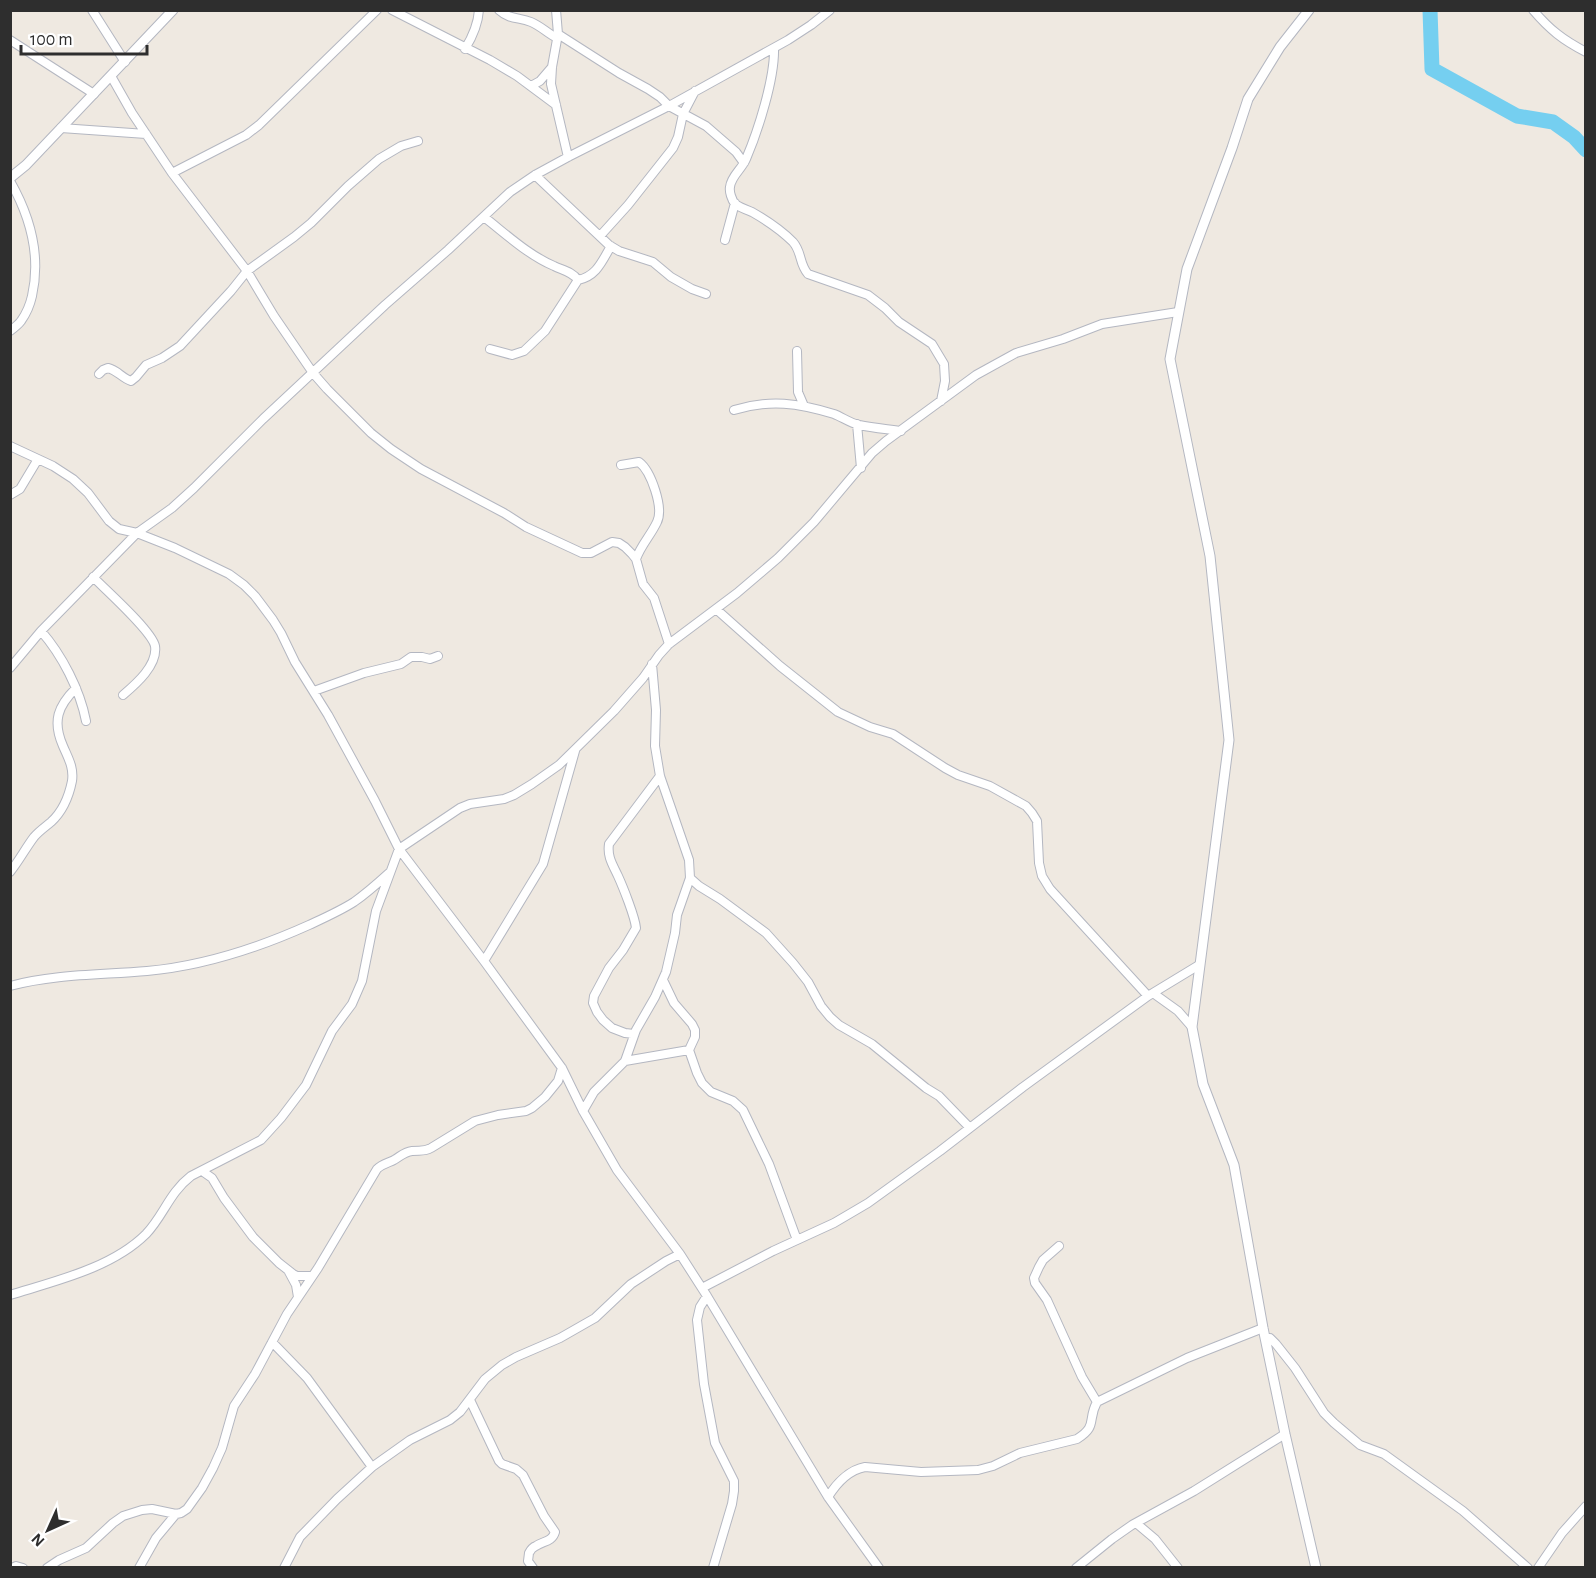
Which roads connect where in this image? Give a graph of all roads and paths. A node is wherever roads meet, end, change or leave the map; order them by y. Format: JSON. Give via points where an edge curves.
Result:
{"nodes":[{"id":1,"x":92,"y":10,"type":"edge"},
{"id":2,"x":173,"y":10,"type":"edge"},
{"id":3,"x":377,"y":10,"type":"edge"},
{"id":4,"x":392,"y":10,"type":"edge"},
{"id":5,"x":479,"y":10,"type":"edge"},
{"id":6,"x":499,"y":10,"type":"edge"},
{"id":7,"x":556,"y":10,"type":"edge"},
{"id":8,"x":830,"y":10,"type":"edge"},
{"id":9,"x":1309,"y":10,"type":"edge"},
{"id":10,"x":1533,"y":10,"type":"edge"},
{"id":11,"x":558,"y":36,"type":"junction"},
{"id":12,"x":10,"y":40,"type":"edge"},
{"id":13,"x":774,"y":48,"type":"junction"},
{"id":14,"x":465,"y":49,"type":"junction"},
{"id":15,"x":1586,"y":52,"type":"edge"},
{"id":16,"x":125,"y":62,"type":"junction"},
{"id":17,"x":552,"y":67,"type":"junction"},
{"id":18,"x":111,"y":76,"type":"junction"},
{"id":19,"x":531,"y":86,"type":"junction"},
{"id":20,"x":695,"y":91,"type":"junction"},
{"id":21,"x":94,"y":94,"type":"junction"},
{"id":22,"x":556,"y":105,"type":"junction"},
{"id":23,"x":669,"y":106,"type":"junction"},
{"id":24,"x":683,"y":114,"type":"junction"},
{"id":25,"x":62,"y":128,"type":"junction"},
{"id":26,"x":146,"y":134,"type":"junction"},
{"id":27,"x":418,"y":141,"type":"dead end"},
{"id":28,"x":568,"y":157,"type":"junction"},
{"id":29,"x":744,"y":163,"type":"junction"},
{"id":30,"x":172,"y":173,"type":"junction"},
{"id":31,"x":536,"y":175,"type":"junction"},
{"id":32,"x":10,"y":179,"type":"edge"},
{"id":33,"x":735,"y":204,"type":"junction"},
{"id":34,"x":484,"y":217,"type":"junction"},
{"id":35,"x":600,"y":236,"type":"junction"},
{"id":36,"x":725,"y":240,"type":"dead end"},
{"id":37,"x":611,"y":246,"type":"junction"},
{"id":38,"x":247,"y":271,"type":"junction"},
{"id":39,"x":578,"y":280,"type":"junction"},
{"id":40,"x":706,"y":294,"type":"dead end"},
{"id":41,"x":1178,"y":312,"type":"junction"},
{"id":42,"x":10,"y":331,"type":"edge"},
{"id":43,"x":490,"y":350,"type":"dead end"},
{"id":44,"x":797,"y":351,"type":"dead end"},
{"id":45,"x":99,"y":374,"type":"dead end"},
{"id":46,"x":313,"y":374,"type":"junction"},
{"id":47,"x":941,"y":401,"type":"junction"},
{"id":48,"x":804,"y":406,"type":"junction"},
{"id":49,"x":734,"y":410,"type":"dead end"},
{"id":50,"x":857,"y":424,"type":"junction"},
{"id":51,"x":901,"y":431,"type":"junction"},
{"id":52,"x":10,"y":446,"type":"edge"},
{"id":53,"x":38,"y":459,"type":"junction"},
{"id":54,"x":621,"y":465,"type":"dead end"},
{"id":55,"x":861,"y":468,"type":"junction"},
{"id":56,"x":10,"y":495,"type":"edge"},
{"id":57,"x":137,"y":533,"type":"junction"},
{"id":58,"x":636,"y":559,"type":"junction"},
{"id":59,"x":93,"y":577,"type":"junction"},
{"id":60,"x":716,"y":609,"type":"junction"},
{"id":61,"x":41,"y":631,"type":"junction"},
{"id":62,"x":669,"y":644,"type":"junction"},
{"id":63,"x":438,"y":657,"type":"dead end"},
{"id":64,"x":652,"y":664,"type":"junction"},
{"id":65,"x":10,"y":668,"type":"edge"},
{"id":66,"x":76,"y":688,"type":"junction"},
{"id":67,"x":314,"y":691,"type":"junction"},
{"id":68,"x":123,"y":695,"type":"dead end"},
{"id":69,"x":86,"y":720,"type":"dead end"},
{"id":70,"x":575,"y":749,"type":"junction"},
{"id":71,"x":660,"y":776,"type":"junction"},
{"id":72,"x":399,"y":849,"type":"junction"},
{"id":73,"x":10,"y":872,"type":"edge"},
{"id":74,"x":390,"y":872,"type":"junction"},
{"id":75,"x":690,"y":878,"type":"junction"},
{"id":76,"x":484,"y":961,"type":"junction"},
{"id":77,"x":1199,"y":965,"type":"junction"},
{"id":78,"x":663,"y":980,"type":"junction"},
{"id":79,"x":10,"y":986,"type":"edge"},
{"id":80,"x":1150,"y":994,"type":"junction"},
{"id":81,"x":1192,"y":1027,"type":"junction"},
{"id":82,"x":634,"y":1034,"type":"junction"},
{"id":83,"x":689,"y":1050,"type":"junction"},
{"id":84,"x":625,"y":1061,"type":"junction"},
{"id":85,"x":562,"y":1068,"type":"junction"},
{"id":86,"x":594,"y":1092,"type":"junction"},
{"id":87,"x":574,"y":1093,"type":"junction"},
{"id":88,"x":583,"y":1111,"type":"junction"},
{"id":89,"x":970,"y":1128,"type":"junction"},
{"id":90,"x":213,"y":1166,"type":"junction"},
{"id":91,"x":202,"y":1171,"type":"junction"},
{"id":92,"x":212,"y":1178,"type":"junction"},
{"id":93,"x":796,"y":1239,"type":"junction"},
{"id":94,"x":1059,"y":1246,"type":"dead end"},
{"id":95,"x":680,"y":1254,"type":"junction"},
{"id":96,"x":288,"y":1271,"type":"junction"},
{"id":97,"x":312,"y":1276,"type":"junction"},
{"id":98,"x":702,"y":1288,"type":"junction"},
{"id":99,"x":10,"y":1295,"type":"edge"},
{"id":100,"x":707,"y":1296,"type":"junction"},
{"id":101,"x":298,"y":1297,"type":"junction"},
{"id":102,"x":1263,"y":1328,"type":"junction"},
{"id":103,"x":1265,"y":1338,"type":"junction"},
{"id":104,"x":272,"y":1342,"type":"junction"},
{"id":105,"x":470,"y":1400,"type":"junction"},
{"id":106,"x":1097,"y":1402,"type":"junction"},
{"id":107,"x":1285,"y":1434,"type":"junction"},
{"id":108,"x":372,"y":1467,"type":"junction"},
{"id":109,"x":828,"y":1497,"type":"junction"},
{"id":110,"x":1586,"y":1506,"type":"edge"},
{"id":111,"x":176,"y":1514,"type":"junction"},
{"id":112,"x":1136,"y":1522,"type":"junction"},
{"id":113,"x":12,"y":1568,"type":"edge"},
{"id":114,"x":23,"y":1568,"type":"edge"},
{"id":115,"x":47,"y":1568,"type":"edge"},
{"id":116,"x":139,"y":1568,"type":"edge"},
{"id":117,"x":284,"y":1568,"type":"edge"},
{"id":118,"x":533,"y":1568,"type":"edge"},
{"id":119,"x":713,"y":1568,"type":"edge"},
{"id":120,"x":879,"y":1568,"type":"edge"},
{"id":121,"x":1076,"y":1568,"type":"edge"},
{"id":122,"x":1178,"y":1568,"type":"edge"},
{"id":123,"x":1316,"y":1568,"type":"edge"},
{"id":124,"x":1528,"y":1568,"type":"edge"},
{"id":125,"x":1538,"y":1568,"type":"edge"}],
"edges":[{"from":1,"to":16,"type":"street"},
{"from":2,"to":16,"type":"street"},
{"from":3,"to":30,"type":"street","via":[[259,125]]},
{"from":4,"to":14,"type":"street"},
{"from":5,"to":14,"type":"street","via":[[477,26]]},
{"from":6,"to":11,"type":"street"},
{"from":7,"to":11,"type":"street"},
{"from":8,"to":13,"type":"street"},
{"from":9,"to":41,"type":"street","via":[[1280,47],[1248,99],[1187,269]]},
{"from":10,"to":15,"type":"street","via":[[1551,30]]},
{"from":11,"to":17,"type":"street"},
{"from":11,"to":23,"type":"street","via":[[648,89]]},
{"from":12,"to":21,"type":"street"},
{"from":13,"to":20,"type":"street"},
{"from":13,"to":29,"type":"street","via":[[766,97]]},
{"from":14,"to":19,"type":"street"},
{"from":16,"to":18,"type":"street"},
{"from":17,"to":19,"type":"street"},
{"from":17,"to":22,"type":"street"},
{"from":18,"to":21,"type":"street"},
{"from":18,"to":26,"type":"street"},
{"from":19,"to":22,"type":"street"},
{"from":20,"to":23,"type":"street"},
{"from":20,"to":24,"type":"street"},
{"from":21,"to":25,"type":"street"},
{"from":22,"to":28,"type":"street"},
{"from":23,"to":24,"type":"street"},
{"from":23,"to":28,"type":"street"},
{"from":24,"to":29,"type":"street","via":[[706,126]]},
{"from":24,"to":35,"type":"street","via":[[673,148]]},
{"from":25,"to":26,"type":"street"},
{"from":25,"to":32,"type":"street"},
{"from":26,"to":30,"type":"street"},
{"from":27,"to":38,"type":"street","via":[[379,159],[311,224]]},
{"from":28,"to":31,"type":"street"},
{"from":29,"to":33,"type":"street","via":[[730,186]]},
{"from":30,"to":38,"type":"street"},
{"from":31,"to":34,"type":"street","via":[[510,192]]},
{"from":31,"to":35,"type":"street"},
{"from":32,"to":42,"type":"street","via":[[31,233],[36,262],[30,303],[21,321]]},
{"from":33,"to":36,"type":"street"},
{"from":33,"to":47,"type":"street","via":[[777,228],[794,243],[808,274],[868,296],[932,344],[944,364]]},
{"from":34,"to":39,"type":"street","via":[[522,247]]},
{"from":34,"to":46,"type":"street"},
{"from":35,"to":37,"type":"street"},
{"from":37,"to":39,"type":"street","via":[[595,273]]},
{"from":37,"to":40,"type":"street","via":[[653,262],[671,277]]},
{"from":38,"to":45,"type":"street","via":[[180,346],[146,365],[131,381],[108,368]]},
{"from":38,"to":46,"type":"street"},
{"from":39,"to":43,"type":"street","via":[[545,331],[524,351],[512,355]]},
{"from":41,"to":47,"type":"street","via":[[1102,324],[1016,353],[976,375]]},
{"from":41,"to":77,"type":"street","via":[[1170,359],[1210,556],[1229,740]]},
{"from":44,"to":48,"type":"street","via":[[798,392]]},
{"from":46,"to":57,"type":"street","via":[[194,489]]},
{"from":46,"to":58,"type":"street","via":[[371,433],[421,469],[582,553],[591,553],[612,542],[625,547]]},
{"from":47,"to":51,"type":"street"},
{"from":48,"to":49,"type":"street","via":[[763,404]]},
{"from":48,"to":50,"type":"street"},
{"from":50,"to":51,"type":"street"},
{"from":50,"to":55,"type":"street"},
{"from":51,"to":55,"type":"street","via":[[872,453]]},
{"from":52,"to":53,"type":"street"},
{"from":53,"to":56,"type":"street","via":[[20,489]]},
{"from":53,"to":57,"type":"street","via":[[81,486],[113,525]]},
{"from":54,"to":58,"type":"street","via":[[639,462],[644,467],[658,507],[658,521]]},
{"from":55,"to":60,"type":"street","via":[[778,558]]},
{"from":57,"to":59,"type":"street"},
{"from":57,"to":67,"type":"street","via":[[229,574],[244,585],[273,620]]},
{"from":58,"to":62,"type":"street","via":[[640,578],[654,598]]},
{"from":59,"to":61,"type":"street"},
{"from":59,"to":68,"type":"street","via":[[155,644],[150,665]]},
{"from":60,"to":62,"type":"street"},
{"from":60,"to":80,"type":"street","via":[[838,712],[893,734],[945,768],[1026,806],[1036,821],[1039,863],[1050,889]]},
{"from":61,"to":65,"type":"street"},
{"from":61,"to":66,"type":"street"},
{"from":62,"to":64,"type":"street"},
{"from":63,"to":67,"type":"street","via":[[411,657],[401,664]]},
{"from":64,"to":70,"type":"street","via":[[614,711]]},
{"from":64,"to":71,"type":"street"},
{"from":66,"to":69,"type":"street"},
{"from":66,"to":73,"type":"street","via":[[57,719],[73,772],[66,799]]},
{"from":67,"to":72,"type":"street"},
{"from":70,"to":72,"type":"street","via":[[559,765],[514,795],[460,808]]},
{"from":70,"to":76,"type":"street","via":[[543,864]]},
{"from":71,"to":75,"type":"street","via":[[689,860]]},
{"from":71,"to":82,"type":"street","via":[[609,844],[608,852],[636,927],[609,968],[593,1003],[612,1028]]},
{"from":72,"to":74,"type":"street"},
{"from":72,"to":76,"type":"street"},
{"from":74,"to":79,"type":"street","via":[[353,902],[246,950],[176,968]]},
{"from":74,"to":90,"type":"street","via":[[376,911],[362,981],[306,1085],[261,1140]]},
{"from":75,"to":78,"type":"street","via":[[677,915]]},
{"from":75,"to":89,"type":"street","via":[[766,933],[830,1017],[939,1096]]},
{"from":76,"to":85,"type":"street"},
{"from":77,"to":80,"type":"street"},
{"from":77,"to":81,"type":"street"},
{"from":78,"to":82,"type":"street"},
{"from":78,"to":83,"type":"street","via":[[674,1003],[695,1030]]},
{"from":80,"to":81,"type":"street","via":[[1178,1011]]},
{"from":80,"to":89,"type":"street"},
{"from":81,"to":102,"type":"street","via":[[1203,1084],[1234,1165]]},
{"from":82,"to":84,"type":"street"},
{"from":83,"to":84,"type":"street"},
{"from":83,"to":93,"type":"street","via":[[702,1083],[743,1110],[769,1164]]},
{"from":84,"to":86,"type":"street"},
{"from":85,"to":87,"type":"street"},
{"from":85,"to":97,"type":"street","via":[[558,1081],[532,1108],[475,1121],[423,1152],[403,1153],[376,1168]]},
{"from":86,"to":87,"type":"street"},
{"from":86,"to":88,"type":"street"},
{"from":87,"to":88,"type":"street"},
{"from":88,"to":95,"type":"street","via":[[617,1170]]},
{"from":89,"to":93,"type":"street","via":[[868,1203]]},
{"from":90,"to":91,"type":"street"},
{"from":90,"to":92,"type":"street"},
{"from":91,"to":92,"type":"street"},
{"from":91,"to":99,"type":"street","via":[[177,1189],[146,1234],[116,1256],[63,1279]]},
{"from":92,"to":96,"type":"street","via":[[253,1238]]},
{"from":93,"to":98,"type":"street"},
{"from":94,"to":106,"type":"street","via":[[1038,1268],[1035,1283]]},
{"from":95,"to":98,"type":"street"},
{"from":95,"to":105,"type":"street","via":[[631,1284],[595,1318],[502,1365]]},
{"from":96,"to":97,"type":"street","via":[[297,1276]]},
{"from":96,"to":101,"type":"street"},
{"from":97,"to":101,"type":"street"},
{"from":98,"to":100,"type":"street"},
{"from":100,"to":109,"type":"street"},
{"from":100,"to":119,"type":"street","via":[[697,1320],[704,1384],[715,1443],[734,1481]]},
{"from":101,"to":104,"type":"street"},
{"from":102,"to":103,"type":"street"},
{"from":102,"to":106,"type":"street","via":[[1187,1358]]},
{"from":103,"to":107,"type":"street"},
{"from":103,"to":124,"type":"street","via":[[1276,1344],[1334,1423],[1463,1511]]},
{"from":104,"to":108,"type":"street","via":[[308,1378]]},
{"from":104,"to":111,"type":"street","via":[[234,1406],[222,1448],[205,1482],[187,1509]]},
{"from":105,"to":108,"type":"street","via":[[450,1420],[410,1440]]},
{"from":105,"to":118,"type":"street","via":[[499,1461],[523,1475],[555,1532],[551,1540],[536,1545],[529,1553],[528,1561]]},
{"from":106,"to":109,"type":"street","via":[[1090,1428],[1077,1439],[1020,1453],[978,1470],[921,1473],[859,1468]]},
{"from":107,"to":112,"type":"street"},
{"from":107,"to":123,"type":"street"},
{"from":108,"to":117,"type":"street","via":[[300,1537]]},
{"from":109,"to":120,"type":"street"},
{"from":110,"to":125,"type":"street"},
{"from":111,"to":115,"type":"street","via":[[152,1509],[123,1516],[86,1548]]},
{"from":111,"to":116,"type":"street"},
{"from":112,"to":121,"type":"street"},
{"from":112,"to":122,"type":"street"},
{"from":113,"to":114,"type":"street"}]}
